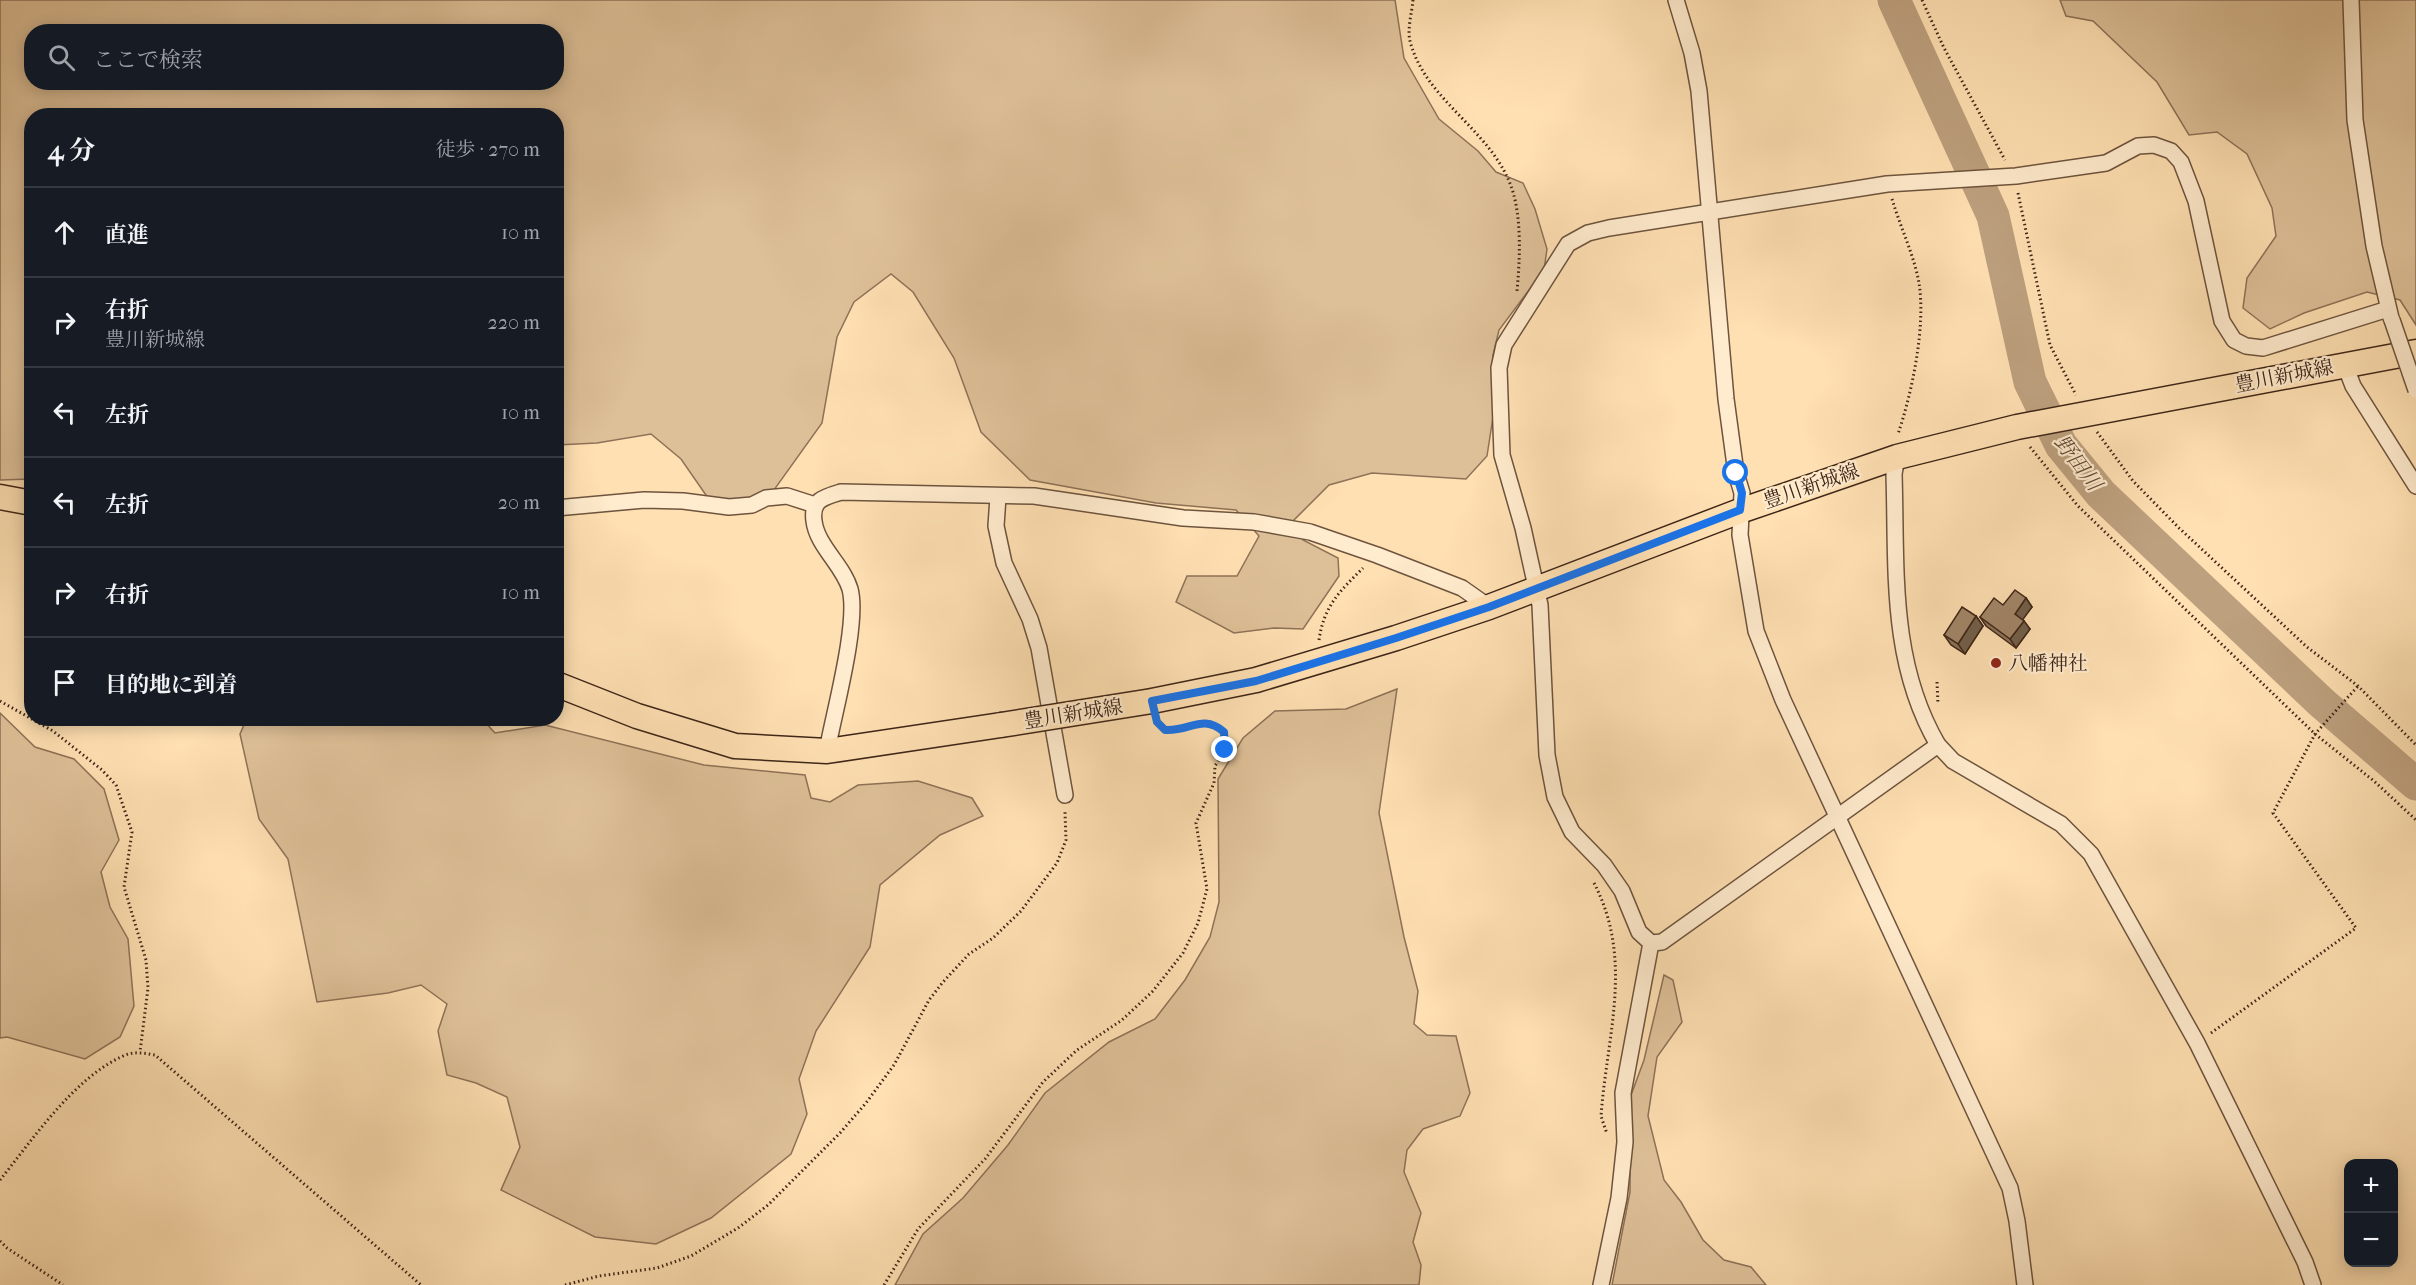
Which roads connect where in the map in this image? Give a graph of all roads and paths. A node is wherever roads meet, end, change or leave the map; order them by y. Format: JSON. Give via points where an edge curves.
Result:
{"nodes":[{"id":1,"x":1413,"y":0,"type":"edge"},
{"id":2,"x":1676,"y":0,"type":"edge"},
{"id":3,"x":2351,"y":0,"type":"edge"},
{"id":4,"x":1887,"y":184,"type":"junction"},
{"id":5,"x":1708,"y":211,"type":"junction"},
{"id":6,"x":2390,"y":315,"type":"junction"},
{"id":7,"x":1520,"y":316,"type":"junction"},
{"id":8,"x":2416,"y":352,"type":"edge"},
{"id":9,"x":2345,"y":365,"type":"junction"},
{"id":10,"x":2416,"y":390,"type":"edge"},
{"id":11,"x":2022,"y":426,"type":"junction"},
{"id":12,"x":1897,"y":456,"type":"junction"},
{"id":13,"x":2416,"y":486,"type":"edge"},
{"id":14,"x":0,"y":497,"type":"edge"},
{"id":15,"x":998,"y":497,"type":"junction"},
{"id":16,"x":24,"y":501,"type":"edge"},
{"id":17,"x":815,"y":505,"type":"junction"},
{"id":18,"x":564,"y":507,"type":"edge"},
{"id":19,"x":1740,"y":510,"type":"junction"},
{"id":20,"x":1377,"y":555,"type":"junction"},
{"id":21,"x":1537,"y":587,"type":"junction"},
{"id":22,"x":1489,"y":607,"type":"junction"},
{"id":23,"x":1325,"y":661,"type":"junction"},
{"id":24,"x":2358,"y":686,"type":"dead end"},
{"id":25,"x":564,"y":687,"type":"edge"},
{"id":26,"x":1152,"y":701,"type":"junction"},
{"id":27,"x":0,"y":702,"type":"edge"},
{"id":28,"x":24,"y":715,"type":"edge"},
{"id":29,"x":44,"y":726,"type":"edge"},
{"id":30,"x":2314,"y":734,"type":"junction"},
{"id":31,"x":1938,"y":745,"type":"junction"},
{"id":32,"x":827,"y":751,"type":"junction"},
{"id":33,"x":1065,"y":795,"type":"joint"},
{"id":34,"x":1837,"y":816,"type":"junction"},
{"id":35,"x":2416,"y":820,"type":"edge"},
{"id":36,"x":1592,"y":879,"type":"dead end"},
{"id":37,"x":1651,"y":943,"type":"junction"},
{"id":38,"x":2197,"y":1043,"type":"junction"},
{"id":39,"x":140,"y":1052,"type":"junction"},
{"id":40,"x":1608,"y":1138,"type":"dead end"},
{"id":41,"x":0,"y":1180,"type":"edge"},
{"id":42,"x":0,"y":1241,"type":"edge"},
{"id":43,"x":63,"y":1285,"type":"edge"},
{"id":44,"x":421,"y":1285,"type":"edge"},
{"id":45,"x":565,"y":1285,"type":"edge"},
{"id":46,"x":884,"y":1285,"type":"edge"},
{"id":47,"x":1601,"y":1285,"type":"edge"},
{"id":48,"x":2025,"y":1285,"type":"edge"},
{"id":49,"x":2313,"y":1285,"type":"edge"}],
"edges":[{"from":1,"to":7,"type":"path","via":[[1409,39],[1421,67],[1442,98],[1471,125],[1511,186],[1521,252],[1517,297]]},
{"from":2,"to":5,"type":"street","via":[[1699,91]]},
{"from":3,"to":6,"type":"street","via":[[2355,120],[2374,246]]},
{"from":4,"to":5,"type":"street"},
{"from":4,"to":6,"type":"street","via":[[2006,177],[2106,163],[2138,146],[2154,145],[2171,151],[2181,162],[2196,201],[2222,321],[2234,340],[2263,348]]},
{"from":4,"to":12,"type":"path","via":[[1919,283],[1911,396],[1896,438]]},
{"from":5,"to":7,"type":"street","via":[[1588,233],[1568,244]]},
{"from":5,"to":19,"type":"street","via":[[1726,399],[1742,493]]},
{"from":6,"to":10,"type":"street","bridge":true},
{"from":7,"to":21,"type":"street","via":[[1504,345],[1499,368],[1502,455]]},
{"from":8,"to":9,"type":"main road","name":"豊川新城線"},
{"from":9,"to":11,"type":"main road","name":"豊川新城線"},
{"from":9,"to":13,"type":"street","via":[[2353,386]]},
{"from":11,"to":12,"type":"main road","name":"豊川新城線"},
{"from":11,"to":30,"type":"path","via":[[2030,447],[2078,506]]},
{"from":12,"to":19,"type":"main road","name":"豊川新城線"},
{"from":12,"to":31,"type":"street","via":[[1894,474],[1900,640],[1914,697]]},
{"from":14,"to":16,"type":"main road"},
{"from":15,"to":17,"type":"street","via":[[841,492],[822,497]]},
{"from":15,"to":20,"type":"street","via":[[1034,496],[1183,518],[1254,522],[1310,532]]},
{"from":15,"to":33,"type":"street","via":[[996,526],[1002,554],[1039,648]]},
{"from":17,"to":18,"type":"street","via":[[787,496],[729,507],[644,501]]},
{"from":17,"to":32,"type":"street","via":[[814,521],[847,578],[853,600]]},
{"from":19,"to":21,"type":"main road","name":"豊川新城線"},
{"from":19,"to":34,"type":"street","via":[[1740,535],[1756,631]]},
{"from":20,"to":22,"type":"street","via":[[1462,588]]},
{"from":20,"to":23,"type":"path","via":[[1343,588],[1323,617],[1319,640]]},
{"from":21,"to":22,"type":"main road","name":"豊川新城線"},
{"from":21,"to":37,"type":"street","via":[[1547,755],[1555,797],[1572,832],[1604,865],[1622,891],[1639,932]]},
{"from":22,"to":23,"type":"main road","name":"豊川新城線"},
{"from":23,"to":26,"type":"main road","name":"豊川新城線","via":[[1256,681]]},
{"from":24,"to":30,"type":"path"},
{"from":25,"to":32,"type":"main road","name":"豊川新城線","via":[[637,716],[735,746]]},
{"from":26,"to":32,"type":"main road","name":"豊川新城線","bridge":true},
{"from":26,"to":46,"type":"path","via":[[1157,722],[1165,730],[1176,731],[1201,722],[1215,724],[1224,732],[1225,750],[1215,766],[1214,783],[1196,823],[1207,889],[1198,923],[1183,953],[1153,991],[1043,1082],[985,1159],[918,1229]]},
{"from":27,"to":28,"type":"path"},
{"from":29,"to":39,"type":"path","via":[[102,770],[118,791],[132,832],[124,887],[146,960],[148,988]]},
{"from":30,"to":35,"type":"path"},
{"from":30,"to":38,"type":"path","via":[[2273,813],[2356,928]]},
{"from":31,"to":34,"type":"street"},
{"from":31,"to":38,"type":"street","via":[[1953,761],[2061,824],[2091,854]]},
{"from":33,"to":45,"type":"path","via":[[1066,840],[1057,863],[1021,911],[969,954],[943,982],[928,1000],[894,1065],[866,1103],[768,1204],[738,1228],[691,1256],[657,1268]]},
{"from":34,"to":37,"type":"street","via":[[1662,942]]},
{"from":34,"to":48,"type":"street","via":[[2010,1188]]},
{"from":36,"to":40,"type":"path","via":[[1607,908],[1617,969],[1601,1116]]},
{"from":37,"to":47,"type":"street","via":[[1623,1093],[1619,1198]]},
{"from":38,"to":49,"type":"street"},
{"from":39,"to":41,"type":"path","via":[[124,1055],[86,1079]]},
{"from":39,"to":44,"type":"path","via":[[155,1055]]},
{"from":42,"to":43,"type":"path"}]}
